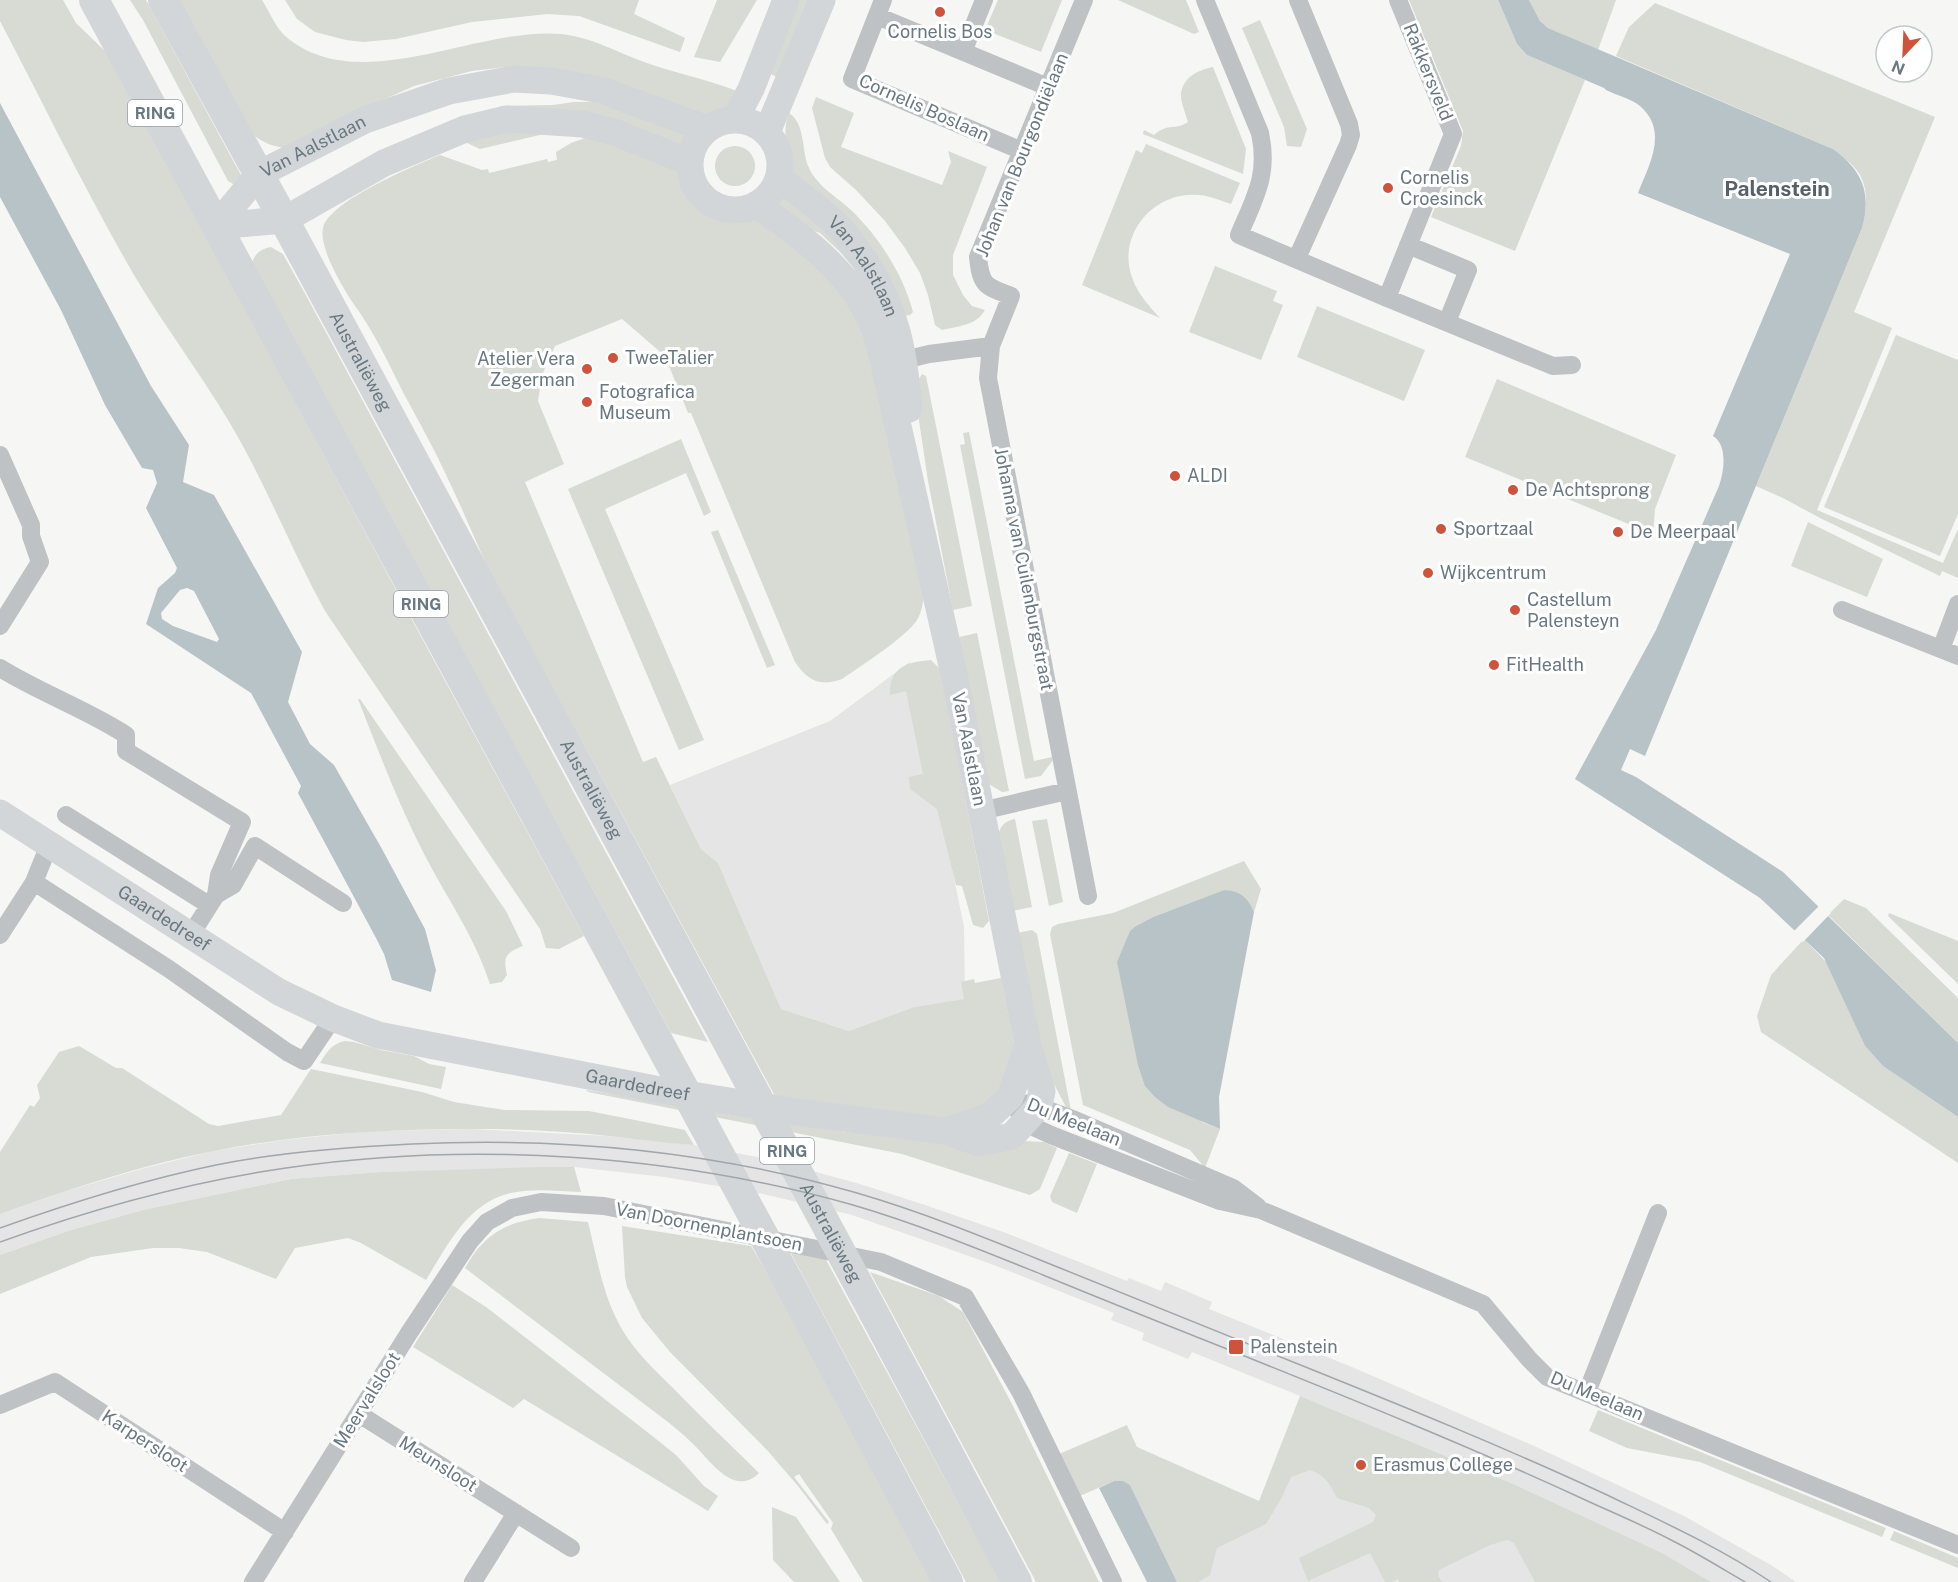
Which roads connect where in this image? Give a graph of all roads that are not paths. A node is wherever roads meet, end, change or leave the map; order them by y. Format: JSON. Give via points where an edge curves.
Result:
{"nodes":[{"id":1,"x":94,"y":0,"type":"edge"},
{"id":2,"x":163,"y":0,"type":"edge"},
{"id":3,"x":786,"y":0,"type":"edge"},
{"id":4,"x":822,"y":0,"type":"edge"},
{"id":5,"x":984,"y":0,"type":"edge"},
{"id":6,"x":1084,"y":0,"type":"edge"},
{"id":7,"x":1205,"y":0,"type":"edge"},
{"id":8,"x":1298,"y":0,"type":"edge"},
{"id":9,"x":1398,"y":0,"type":"edge"},
{"id":10,"x":880,"y":8,"type":"edge"},
{"id":11,"x":963,"y":52,"type":"junction"},
{"id":12,"x":1048,"y":87,"type":"junction"},
{"id":13,"x":735,"y":119,"type":"junction"},
{"id":14,"x":707,"y":129,"type":"junction"},
{"id":15,"x":767,"y":132,"type":"junction"},
{"id":16,"x":1022,"y":151,"type":"junction"},
{"id":17,"x":689,"y":162,"type":"junction"},
{"id":18,"x":259,"y":174,"type":"junction"},
{"id":19,"x":779,"y":178,"type":"junction"},
{"id":20,"x":756,"y":205,"type":"junction"},
{"id":21,"x":284,"y":220,"type":"junction"},
{"id":22,"x":216,"y":226,"type":"junction"},
{"id":23,"x":1408,"y":244,"type":"junction"},
{"id":24,"x":1297,"y":258,"type":"junction"},
{"id":25,"x":1011,"y":296,"type":"joint"},
{"id":26,"x":1387,"y":298,"type":"junction"},
{"id":27,"x":1447,"y":322,"type":"junction"},
{"id":28,"x":991,"y":346,"type":"junction"},
{"id":29,"x":895,"y":362,"type":"junction"},
{"id":30,"x":1572,"y":365,"type":"dead end"},
{"id":31,"x":0,"y":455,"type":"edge"},
{"id":32,"x":1958,"y":604,"type":"edge"},
{"id":33,"x":1842,"y":610,"type":"dead end"},
{"id":34,"x":0,"y":626,"type":"edge"},
{"id":35,"x":1941,"y":649,"type":"junction"},
{"id":36,"x":1958,"y":656,"type":"edge"},
{"id":37,"x":0,"y":668,"type":"edge"},
{"id":38,"x":1067,"y":791,"type":"junction"},
{"id":39,"x":981,"y":811,"type":"junction"},
{"id":40,"x":0,"y":813,"type":"edge"},
{"id":41,"x":66,"y":815,"type":"dead end"},
{"id":42,"x":50,"y":844,"type":"junction"},
{"id":43,"x":34,"y":882,"type":"junction"},
{"id":44,"x":1088,"y":896,"type":"dead end"},
{"id":45,"x":212,"y":900,"type":"junction"},
{"id":46,"x":343,"y":903,"type":"dead end"},
{"id":47,"x":0,"y":935,"type":"edge"},
{"id":48,"x":190,"y":936,"type":"junction"},
{"id":49,"x":333,"y":1018,"type":"junction"},
{"id":50,"x":1028,"y":1045,"type":"junction"},
{"id":51,"x":1010,"y":1097,"type":"junction"},
{"id":52,"x":1032,"y":1115,"type":"junction"},
{"id":53,"x":946,"y":1131,"type":"junction"},
{"id":54,"x":1658,"y":1213,"type":"dead end"},
{"id":55,"x":487,"y":1222,"type":"joint"},
{"id":56,"x":1587,"y":1392,"type":"junction"},
{"id":57,"x":0,"y":1405,"type":"edge"},
{"id":58,"x":359,"y":1414,"type":"junction"},
{"id":59,"x":516,"y":1513,"type":"junction"},
{"id":60,"x":285,"y":1532,"type":"junction"},
{"id":61,"x":1958,"y":1545,"type":"edge"},
{"id":62,"x":572,"y":1548,"type":"dead end"},
{"id":63,"x":253,"y":1582,"type":"edge"},
{"id":64,"x":473,"y":1582,"type":"edge"},
{"id":65,"x":948,"y":1582,"type":"edge"},
{"id":66,"x":1017,"y":1582,"type":"edge"},
{"id":67,"x":1113,"y":1582,"type":"edge"}],
"edges":[{"from":1,"to":22,"type":"main road","number":"RING"},
{"from":2,"to":18,"type":"main road","name":"Australiëweg","number":"RING"},
{"from":3,"to":13,"type":"street"},
{"from":4,"to":15,"type":"street"},
{"from":5,"to":11,"type":"street"},
{"from":6,"to":12,"type":"street","name":"Johan van Bourgondiëlaan"},
{"from":7,"to":24,"type":"street","via":[[1260,133],[1265,155],[1261,184],[1239,235]]},
{"from":8,"to":24,"type":"street","via":[[1351,135]]},
{"from":9,"to":23,"type":"street","name":"Rakkersveld","via":[[1453,134]]},
{"from":10,"to":11,"type":"street","name":"Cornelis Boslaan"},
{"from":10,"to":16,"type":"street","name":"Cornelis Boslaan","via":[[852,79]]},
{"from":11,"to":12,"type":"street","name":"Cornelis Boslaan"},
{"from":12,"to":16,"type":"street","name":"Johan van Bourgondiëlaan"},
{"from":13,"to":14,"type":"street"},
{"from":13,"to":15,"type":"street"},
{"from":14,"to":17,"type":"street","via":[[694,144]]},
{"from":14,"to":18,"type":"street","name":"Van Aalstlaan","via":[[601,90],[514,79],[449,91],[365,120]]},
{"from":15,"to":19,"type":"street","via":[[779,153]]},
{"from":16,"to":25,"type":"street","name":"Johan van Bourgondiëlaan","via":[[978,257],[987,286]]},
{"from":17,"to":20,"type":"street","via":[[693,183],[715,206],[736,210]]},
{"from":17,"to":21,"type":"street","via":[[614,132],[582,124],[507,119],[465,129],[384,163]]},
{"from":18,"to":21,"type":"main road","name":"Australiëweg","number":"RING"},
{"from":18,"to":22,"type":"street","name":"Van Aalstlaan"},
{"from":19,"to":20,"type":"street","via":[[770,194]]},
{"from":19,"to":29,"type":"street","name":"Van Aalstlaan","via":[[837,225],[856,248],[887,298]]},
{"from":20,"to":29,"type":"street","name":"Van Aalstlaan","via":[[812,246],[849,285]]},
{"from":21,"to":22,"type":"street"},
{"from":21,"to":66,"type":"main road","name":"Australiëweg","number":"RING"},
{"from":22,"to":65,"type":"main road","number":"RING"},
{"from":23,"to":26,"type":"street","name":"Rakkersveld"},
{"from":23,"to":27,"type":"street","via":[[1468,270]]},
{"from":24,"to":26,"type":"street"},
{"from":25,"to":28,"type":"street","name":"Johanna van Cuilenburgstraat"},
{"from":26,"to":27,"type":"street"},
{"from":27,"to":30,"type":"street","via":[[1552,366]]},
{"from":28,"to":29,"type":"street"},
{"from":28,"to":38,"type":"street","name":"Johanna van Cuilenburgstraat","via":[[988,378]]},
{"from":29,"to":39,"type":"street","name":"Van Aalstlaan","via":[[909,414],[905,454]]},
{"from":31,"to":34,"type":"street","via":[[31,525],[40,562]]},
{"from":32,"to":35,"type":"street"},
{"from":33,"to":35,"type":"street"},
{"from":35,"to":36,"type":"street"},
{"from":37,"to":45,"type":"street","via":[[104,721],[126,735],[126,750],[242,822]]},
{"from":38,"to":39,"type":"street"},
{"from":38,"to":44,"type":"street","name":"Johanna van Cuilenburgstraat"},
{"from":39,"to":50,"type":"street","name":"Van Aalstlaan"},
{"from":40,"to":42,"type":"street","name":"Gaardedreef"},
{"from":41,"to":45,"type":"street","name":"Gaardedreef"},
{"from":42,"to":43,"type":"street"},
{"from":42,"to":48,"type":"street","name":"Gaardedreef"},
{"from":43,"to":47,"type":"street"},
{"from":43,"to":49,"type":"street","via":[[304,1061]]},
{"from":45,"to":46,"type":"street","via":[[233,885],[255,846]]},
{"from":45,"to":48,"type":"street"},
{"from":48,"to":49,"type":"street","name":"Gaardedreef","via":[[279,992]]},
{"from":49,"to":53,"type":"street","name":"Gaardedreef","via":[[378,1035],[655,1089]]},
{"from":50,"to":51,"type":"street"},
{"from":50,"to":52,"type":"street","name":"Van Aalstlaan","via":[[1042,1090]]},
{"from":51,"to":52,"type":"street","name":"Du Meelaan"},
{"from":51,"to":53,"type":"street","name":"Gaardedreef","via":[[990,1116]]},
{"from":52,"to":53,"type":"street","name":"Gaardedreef","via":[[1012,1136],[979,1143]]},
{"from":52,"to":56,"type":"street","name":"Du Meelaan","via":[[1051,1135],[1220,1201],[1261,1210],[1483,1304],[1547,1377]]},
{"from":54,"to":56,"type":"street"},
{"from":55,"to":58,"type":"street","name":"Meervalsloot","via":[[470,1241]]},
{"from":55,"to":67,"type":"street","name":"Van Doornenplantsoen","via":[[512,1208],[541,1202],[604,1206],[881,1262],[965,1297],[1021,1393]]},
{"from":56,"to":61,"type":"street","name":"Du Meelaan"},
{"from":57,"to":60,"type":"street","name":"Karpersloot","via":[[55,1382]]},
{"from":58,"to":59,"type":"street","name":"Meunsloot"},
{"from":58,"to":60,"type":"street","name":"Meervalsloot"},
{"from":59,"to":62,"type":"street","name":"Meunsloot"},
{"from":59,"to":64,"type":"street"},
{"from":60,"to":63,"type":"street","name":"Meervalsloot"}]}
